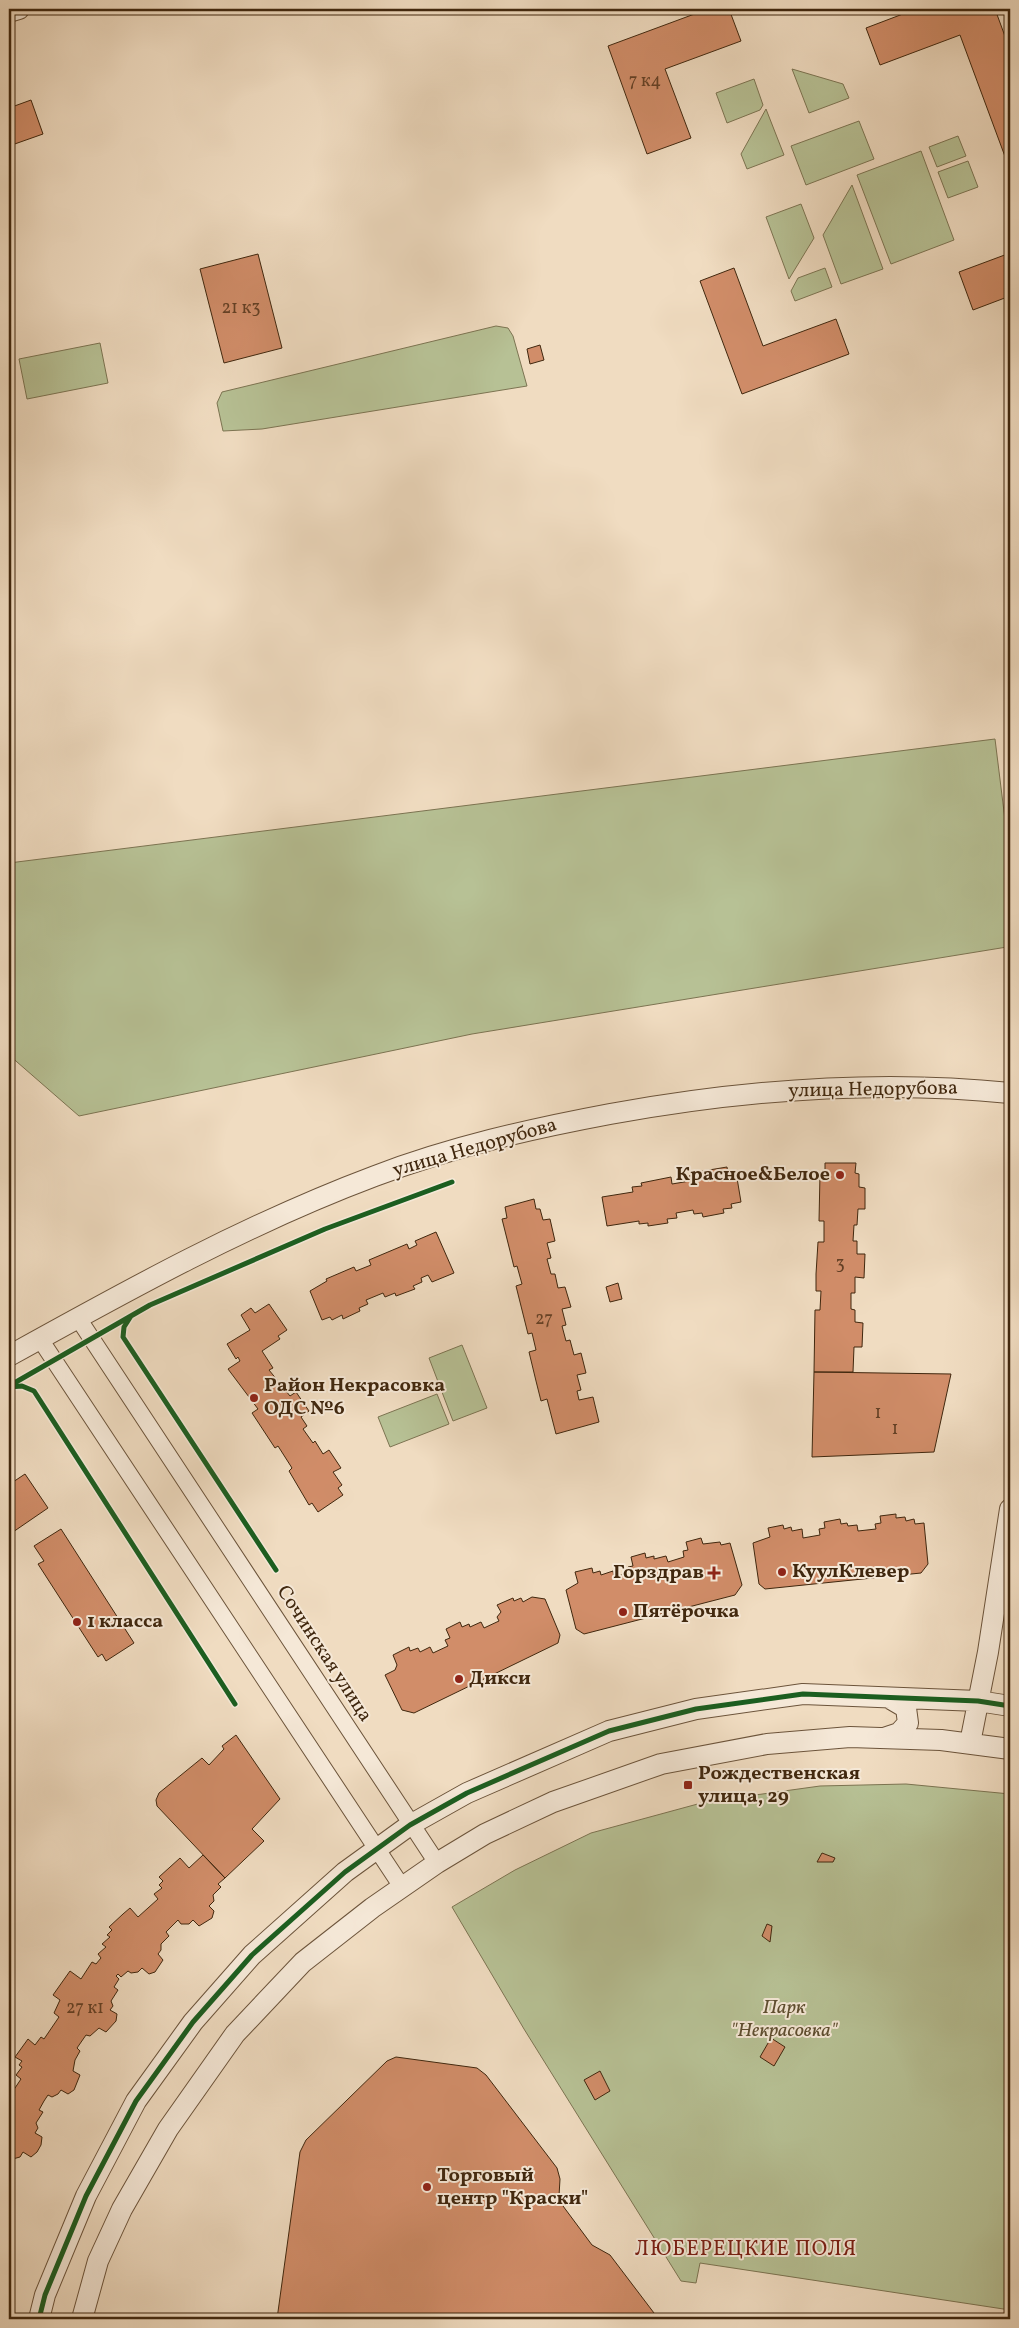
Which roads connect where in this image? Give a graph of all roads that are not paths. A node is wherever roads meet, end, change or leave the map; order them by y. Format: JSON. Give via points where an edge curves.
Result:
{"nodes":[{"id":1,"x":18,"y":9,"type":"edge"},
{"id":2,"x":9,"y":12,"type":"edge"},
{"id":3,"x":1010,"y":1093,"type":"edge"},
{"id":4,"x":78,"y":1318,"type":"junction"},
{"id":5,"x":40,"y":1339,"type":"junction"},
{"id":6,"x":9,"y":1356,"type":"edge"},
{"id":7,"x":1010,"y":1509,"type":"edge"},
{"id":8,"x":889,"y":1698,"type":"junction"},
{"id":9,"x":978,"y":1701,"type":"junction"},
{"id":10,"x":1010,"y":1706,"type":"edge"},
{"id":11,"x":884,"y":1738,"type":"junction"},
{"id":12,"x":970,"y":1743,"type":"junction"},
{"id":13,"x":1010,"y":1749,"type":"edge"},
{"id":14,"x":410,"y":1825,"type":"junction"},
{"id":15,"x":376,"y":1850,"type":"junction"},
{"id":16,"x":436,"y":1863,"type":"junction"},
{"id":17,"x":402,"y":1887,"type":"junction"},
{"id":18,"x":39,"y":2319,"type":"edge"},
{"id":19,"x":82,"y":2319,"type":"edge"}],
"edges":[{"from":1,"to":2,"type":"street"},
{"from":3,"to":4,"type":"street","name":"улица Недорубова","via":[[897,1086],[783,1090],[688,1100],[527,1129],[375,1176],[251,1229]]},
{"from":4,"to":5,"type":"street","name":"улица Недорубова"},
{"from":4,"to":14,"type":"street","name":"Сочинская улица"},
{"from":5,"to":6,"type":"street","name":"улица Недорубова"},
{"from":5,"to":15,"type":"street"},
{"from":7,"to":9,"type":"street"},
{"from":8,"to":9,"type":"street"},
{"from":8,"to":11,"type":"street","via":[[906,1708],[908,1723],[899,1732]]},
{"from":8,"to":14,"type":"street","via":[[804,1694],[696,1708],[619,1729],[467,1793]]},
{"from":9,"to":10,"type":"street"},
{"from":9,"to":12,"type":"street"},
{"from":11,"to":12,"type":"street"},
{"from":11,"to":16,"type":"street","via":[[850,1736],[767,1744],[661,1764],[553,1802],[485,1834]]},
{"from":12,"to":13,"type":"street"},
{"from":14,"to":15,"type":"street"},
{"from":14,"to":16,"type":"street","name":"Сочинская улица"},
{"from":15,"to":17,"type":"street"},
{"from":15,"to":18,"type":"street","via":[[345,1872],[252,1955],[193,2022],[136,2100],[86,2196],[45,2295]]},
{"from":16,"to":17,"type":"street"},
{"from":17,"to":19,"type":"street","via":[[304,1962],[235,2034],[168,2128],[122,2209],[98,2261]]}]}
